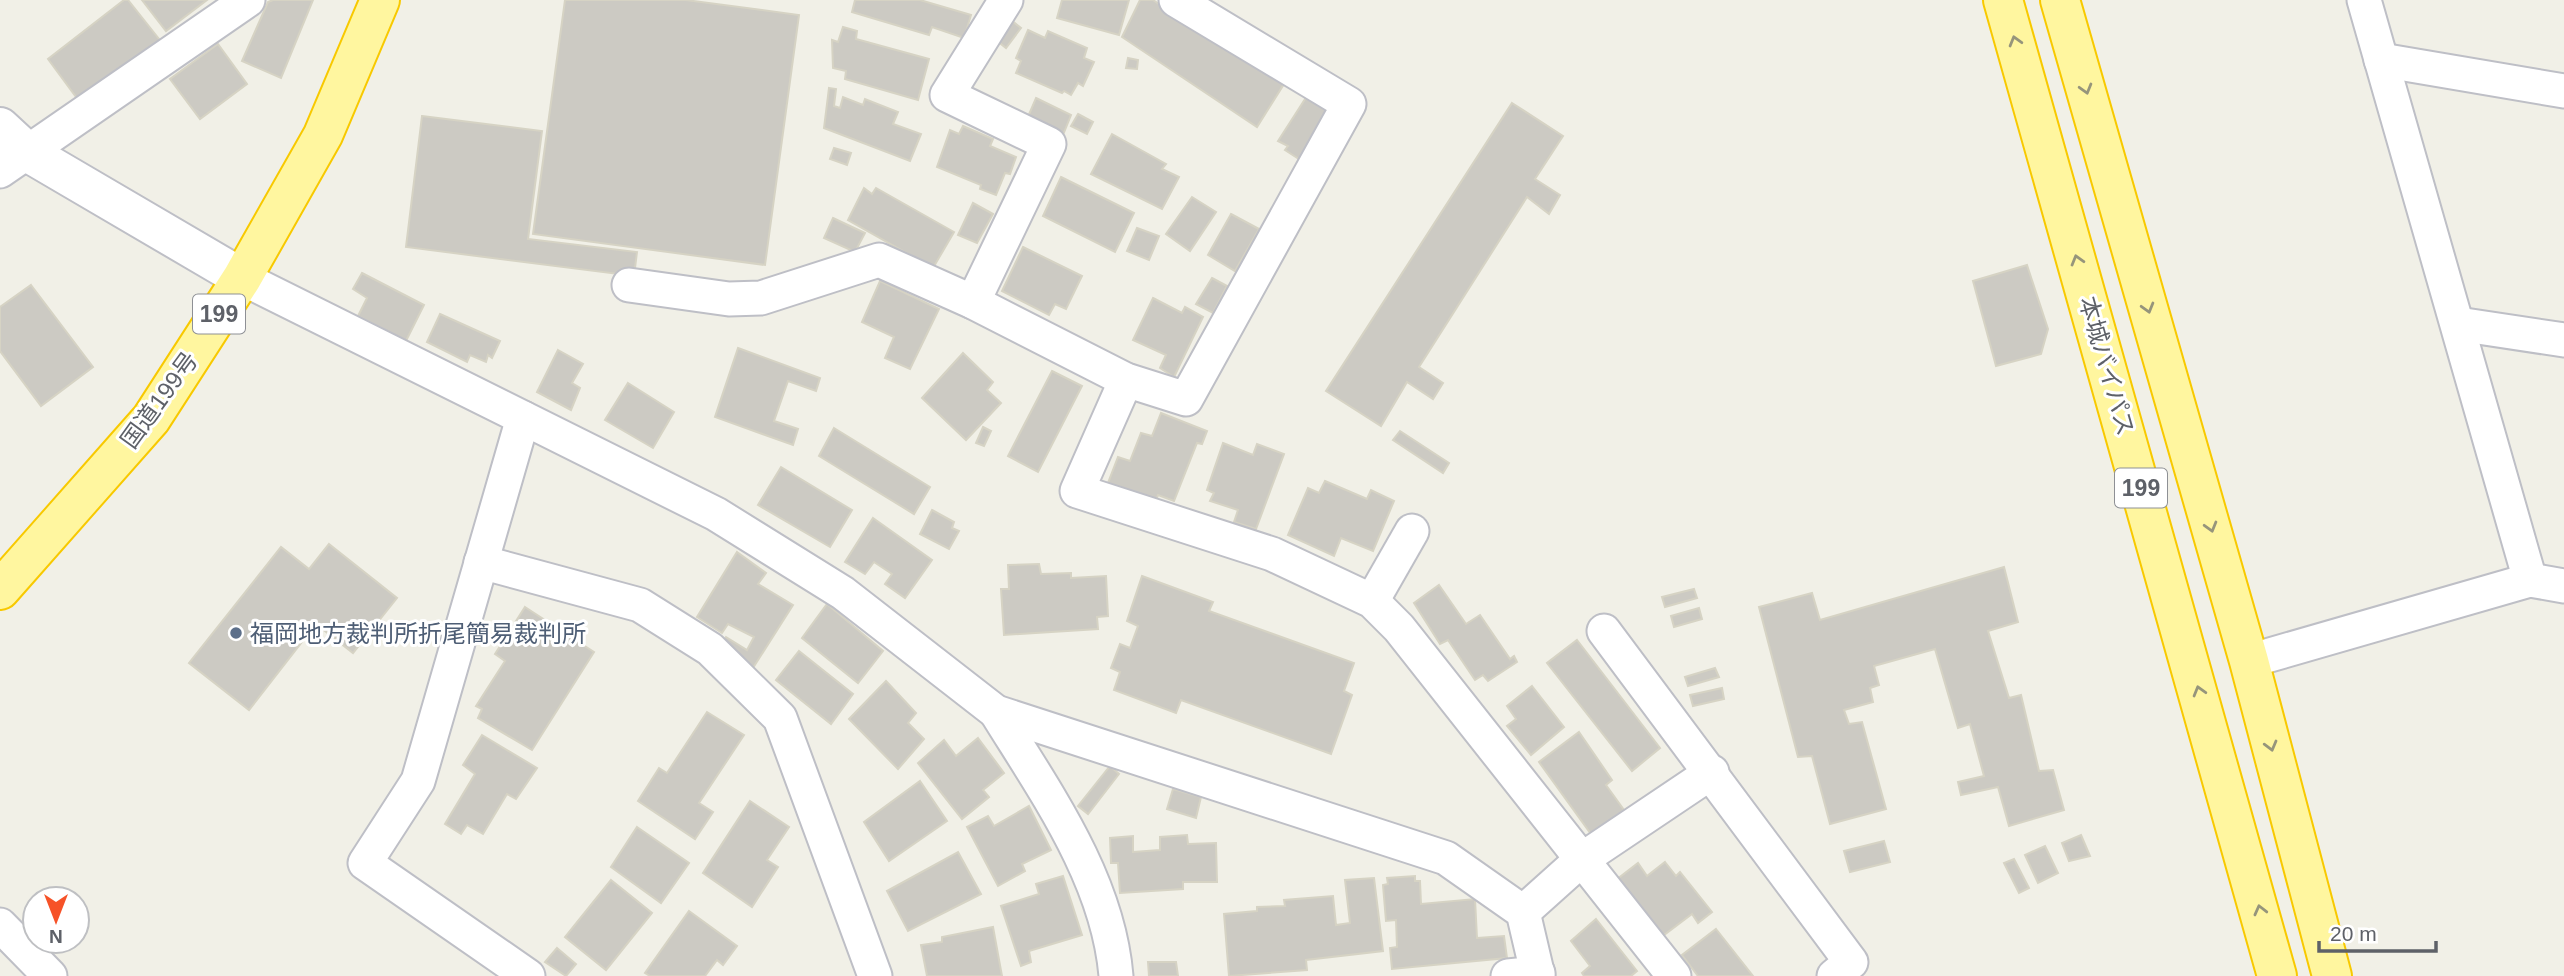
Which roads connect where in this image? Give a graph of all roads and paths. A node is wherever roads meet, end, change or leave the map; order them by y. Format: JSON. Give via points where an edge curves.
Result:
{"nodes":[{"id":1,"x":248,"y":0,"type":"edge"},
{"id":2,"x":380,"y":0,"type":"edge"},
{"id":3,"x":1006,"y":0,"type":"edge"},
{"id":4,"x":1176,"y":0,"type":"edge"},
{"id":5,"x":2003,"y":0,"type":"edge"},
{"id":6,"x":2060,"y":0,"type":"edge"},
{"id":7,"x":2364,"y":0,"type":"edge"},
{"id":8,"x":2381,"y":60,"type":"junction"},
{"id":9,"x":2564,"y":91,"type":"edge"},
{"id":10,"x":9,"y":150,"type":"edge"},
{"id":11,"x":242,"y":278,"type":"junction"},
{"id":12,"x":629,"y":285,"type":"dead end"},
{"id":13,"x":973,"y":302,"type":"junction"},
{"id":14,"x":2458,"y":324,"type":"junction"},
{"id":15,"x":2564,"y":340,"type":"edge"},
{"id":16,"x":1126,"y":380,"type":"junction"},
{"id":17,"x":523,"y":418,"type":"junction"},
{"id":18,"x":1412,"y":531,"type":"dead end"},
{"id":19,"x":481,"y":562,"type":"junction"},
{"id":20,"x":2530,"y":580,"type":"junction"},
{"id":21,"x":2564,"y":586,"type":"edge"},
{"id":22,"x":0,"y":590,"type":"edge"},
{"id":23,"x":1372,"y":601,"type":"junction"},
{"id":24,"x":1604,"y":631,"type":"dead end"},
{"id":25,"x":2249,"y":661,"type":"junction"},
{"id":26,"x":996,"y":712,"type":"junction"},
{"id":27,"x":1712,"y":772,"type":"junction"},
{"id":28,"x":1581,"y":860,"type":"junction"},
{"id":29,"x":1523,"y":912,"type":"junction"},
{"id":30,"x":0,"y":925,"type":"edge"},
{"id":31,"x":512,"y":971,"type":"edge"},
{"id":32,"x":1528,"y":975,"type":"edge"},
{"id":33,"x":50,"y":976,"type":"edge"},
{"id":34,"x":875,"y":976,"type":"edge"},
{"id":35,"x":1116,"y":976,"type":"edge"},
{"id":36,"x":1674,"y":976,"type":"edge"},
{"id":37,"x":1834,"y":976,"type":"edge"},
{"id":38,"x":2277,"y":976,"type":"edge"},
{"id":39,"x":2332,"y":976,"type":"edge"}],
"edges":[{"from":1,"to":10,"type":"street"},
{"from":2,"to":11,"type":"highway","name":"国道199号","number":"199","via":[[323,135]]},
{"from":3,"to":13,"type":"street","via":[[947,95],[1049,144]]},
{"from":4,"to":16,"type":"street","via":[[1349,104],[1186,399]]},
{"from":38,"to":5,"type":"highway","name":"本城バイパス","number":"199","one_way":true},
{"from":6,"to":25,"type":"highway","number":"199","one_way":true},
{"from":7,"to":8,"type":"street"},
{"from":8,"to":9,"type":"street"},
{"from":8,"to":14,"type":"street"},
{"from":10,"to":11,"type":"street"},
{"from":11,"to":17,"type":"street"},
{"from":11,"to":22,"type":"highway","name":"国道199号","number":"199","via":[[150,419]]},
{"from":12,"to":13,"type":"street","via":[[729,299],[761,298],[879,260]]},
{"from":13,"to":16,"type":"street"},
{"from":14,"to":15,"type":"street"},
{"from":14,"to":20,"type":"street"},
{"from":16,"to":23,"type":"street","via":[[1077,491],[1272,554]]},
{"from":17,"to":19,"type":"street"},
{"from":17,"to":26,"type":"street","via":[[716,514],[843,593]]},
{"from":18,"to":23,"type":"street"},
{"from":19,"to":31,"type":"street","via":[[418,781],[365,863]]},
{"from":19,"to":34,"type":"street","via":[[640,606],[710,649],[780,718]]},
{"from":20,"to":21,"type":"street"},
{"from":20,"to":25,"type":"street"},
{"from":23,"to":28,"type":"street","via":[[1399,628]]},
{"from":24,"to":27,"type":"street"},
{"from":25,"to":39,"type":"highway","number":"199","one_way":true},
{"from":26,"to":29,"type":"street","via":[[1446,858]]},
{"from":26,"to":35,"type":"street","via":[[1083,859],[1114,953]]},
{"from":27,"to":28,"type":"street"},
{"from":27,"to":37,"type":"street","via":[[1851,962]]},
{"from":28,"to":29,"type":"street"},
{"from":28,"to":36,"type":"street"},
{"from":29,"to":32,"type":"street"},
{"from":30,"to":33,"type":"street"}]}
